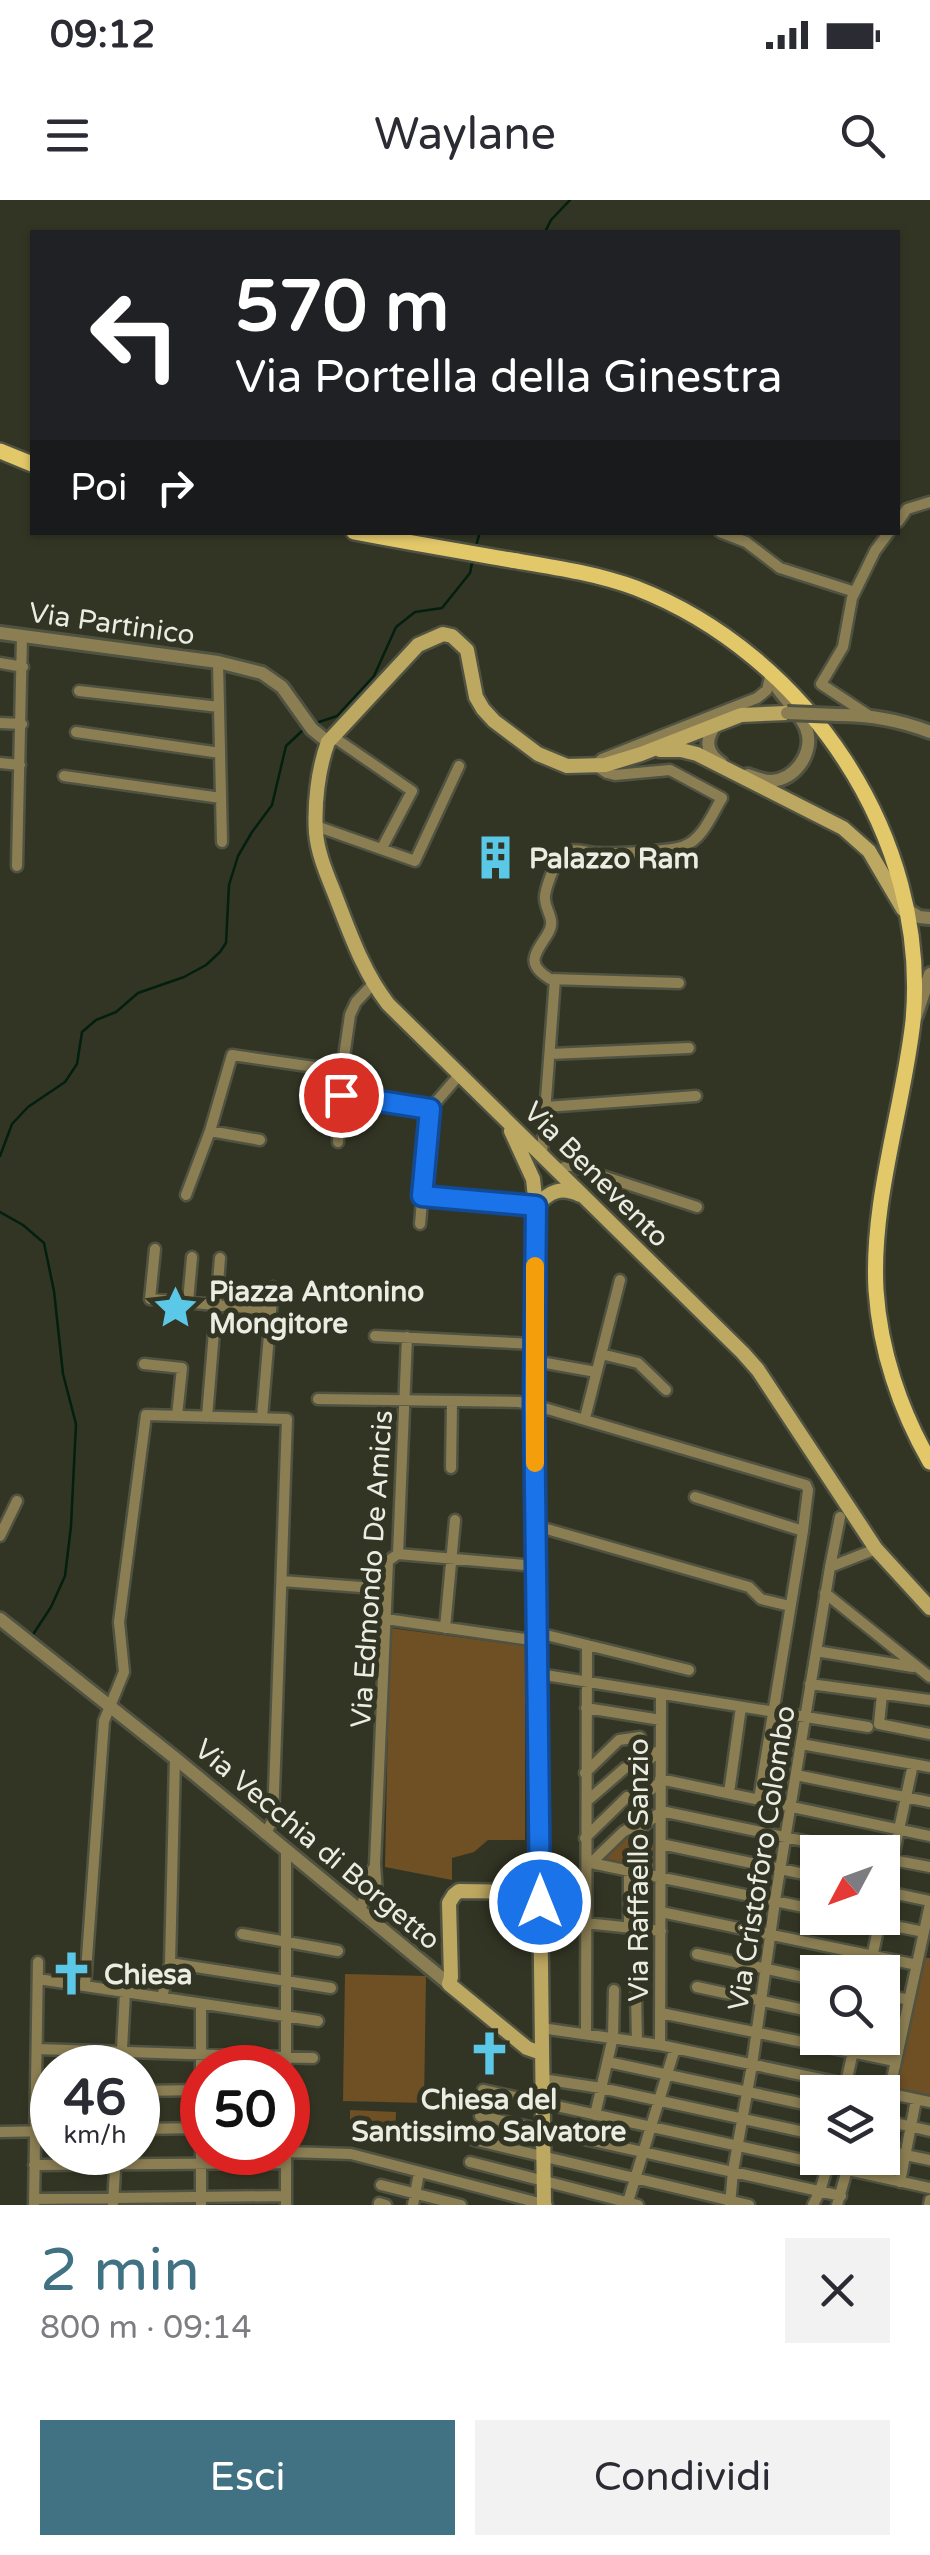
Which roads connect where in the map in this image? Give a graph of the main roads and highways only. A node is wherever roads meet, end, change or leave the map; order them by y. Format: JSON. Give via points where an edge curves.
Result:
{"nodes":[{"id":1,"x":0,"y":451,"type":"edge"},
{"id":2,"x":30,"y":463,"type":"edge"},
{"id":3,"x":370,"y":535,"type":"edge"},
{"id":4,"x":787,"y":712,"type":"road end"},
{"id":5,"x":649,"y":751,"type":"junction"},
{"id":6,"x":909,"y":915,"type":"junction"},
{"id":7,"x":504,"y":1117,"type":"junction"},
{"id":8,"x":559,"y":1170,"type":"junction"},
{"id":9,"x":534,"y":1179,"type":"junction"},
{"id":10,"x":560,"y":1190,"type":"junction"},
{"id":11,"x":586,"y":1197,"type":"junction"},
{"id":12,"x":536,"y":1206,"type":"junction"},
{"id":13,"x":930,"y":1462,"type":"edge"},
{"id":14,"x":930,"y":1608,"type":"edge"},
{"id":15,"x":540,"y":1892,"type":"junction"},
{"id":16,"x":541,"y":2054,"type":"junction"},
{"id":17,"x":545,"y":2205,"type":"edge"}],
"edges":[{"from":1,"to":2,"type":"main road"},
{"from":3,"to":6,"type":"main road","via":[[585,572],[633,587],[715,628],[806,706],[853,770],[897,866]]},
{"from":4,"to":5,"type":"main road","via":[[741,715]]},
{"from":5,"to":6,"type":"main road","via":[[696,754],[824,818],[857,839],[879,864]]},
{"from":5,"to":7,"type":"main road","name":"Via Benevento","via":[[606,765],[552,762],[494,721],[476,697],[467,650],[443,634],[418,645],[330,739],[316,826],[324,867],[373,984]]},
{"from":6,"to":13,"type":"main road","via":[[916,992],[877,1240],[876,1291],[897,1392]]},
{"from":7,"to":8,"type":"main road","name":"Via Benevento"},
{"from":7,"to":9,"type":"main road"},
{"from":8,"to":9,"type":"main road"},
{"from":8,"to":11,"type":"main road","name":"Via Benevento"},
{"from":9,"to":10,"type":"main road"},
{"from":9,"to":12,"type":"main road"},
{"from":10,"to":11,"type":"main road"},
{"from":10,"to":12,"type":"main road"},
{"from":11,"to":14,"type":"main road","name":"Via Benevento","via":[[758,1370],[876,1549]]},
{"from":12,"to":15,"type":"main road"},
{"from":15,"to":16,"type":"main road"},
{"from":15,"to":16,"type":"main road","name":"Via Vecchia di Borgetto","via":[[454,1895],[449,1984]]},
{"from":16,"to":17,"type":"main road"}]}
